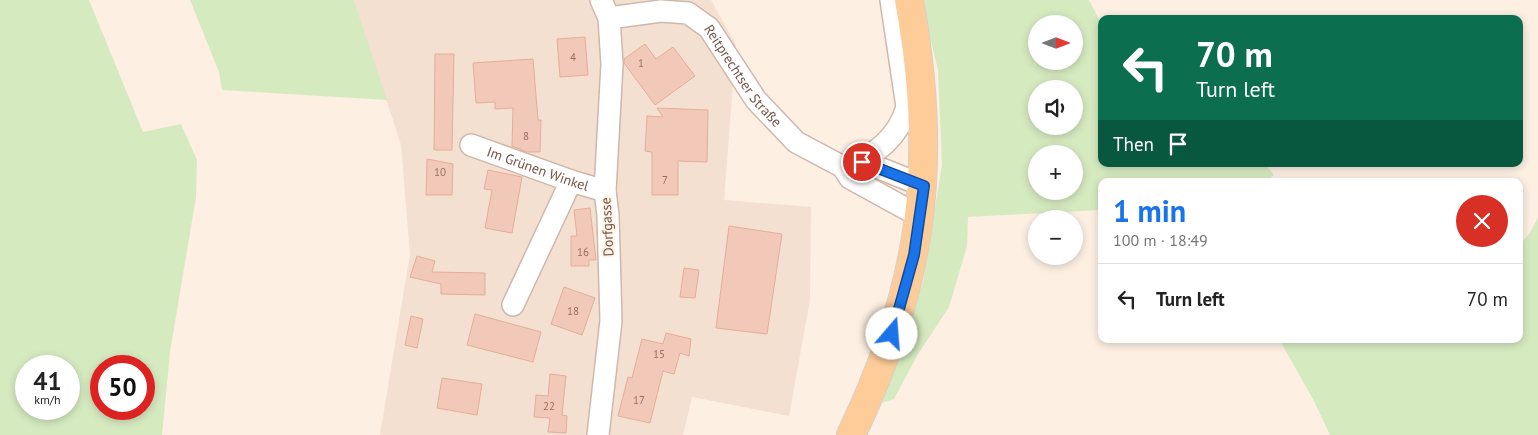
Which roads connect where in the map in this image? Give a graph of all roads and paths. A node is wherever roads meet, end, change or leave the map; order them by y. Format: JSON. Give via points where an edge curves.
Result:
{"nodes":[{"id":1,"x":891,"y":0,"type":"edge"},
{"id":2,"x":909,"y":0,"type":"edge"},
{"id":3,"x":605,"y":9,"type":"edge"},
{"id":4,"x":634,"y":15,"type":"junction"},
{"id":5,"x":610,"y":47,"type":"junction"},
{"id":6,"x":900,"y":55,"type":"junction"},
{"id":7,"x":923,"y":86,"type":"junction"},
{"id":8,"x":471,"y":145,"type":"dead end"},
{"id":9,"x":852,"y":164,"type":"junction"},
{"id":10,"x":571,"y":181,"type":"junction"},
{"id":11,"x":924,"y":186,"type":"junction"},
{"id":12,"x":606,"y":191,"type":"junction"},
{"id":13,"x":921,"y":217,"type":"junction"},
{"id":14,"x":513,"y":305,"type":"dead end"},
{"id":15,"x":598,"y":435,"type":"edge"},
{"id":16,"x":851,"y":435,"type":"edge"}],
"edges":[{"from":1,"to":6,"type":"street"},
{"from":2,"to":7,"type":"main road"},
{"from":3,"to":4,"type":"street","name":"Reitprechtser Straße"},
{"from":3,"to":5,"type":"street","name":"Dorfgasse"},
{"from":4,"to":5,"type":"street"},
{"from":4,"to":9,"type":"street","name":"Reitprechtser Straße","via":[[661,11],[688,13],[709,28],[756,100],[796,142]]},
{"from":5,"to":12,"type":"street","name":"Dorfgasse"},
{"from":6,"to":7,"type":"street"},
{"from":6,"to":9,"type":"street","via":[[906,106],[902,122],[892,137]]},
{"from":7,"to":11,"type":"main road"},
{"from":8,"to":10,"type":"street","name":"Im Grünen Winkel"},
{"from":9,"to":11,"type":"street"},
{"from":9,"to":13,"type":"street","via":[[850,178]]},
{"from":10,"to":12,"type":"street","name":"Im Grünen Winkel"},
{"from":10,"to":14,"type":"street"},
{"from":11,"to":13,"type":"main road"},
{"from":12,"to":15,"type":"street","name":"Dorfgasse","via":[[610,320]]},
{"from":13,"to":16,"type":"main road","via":[[914,255],[886,352]]}]}
